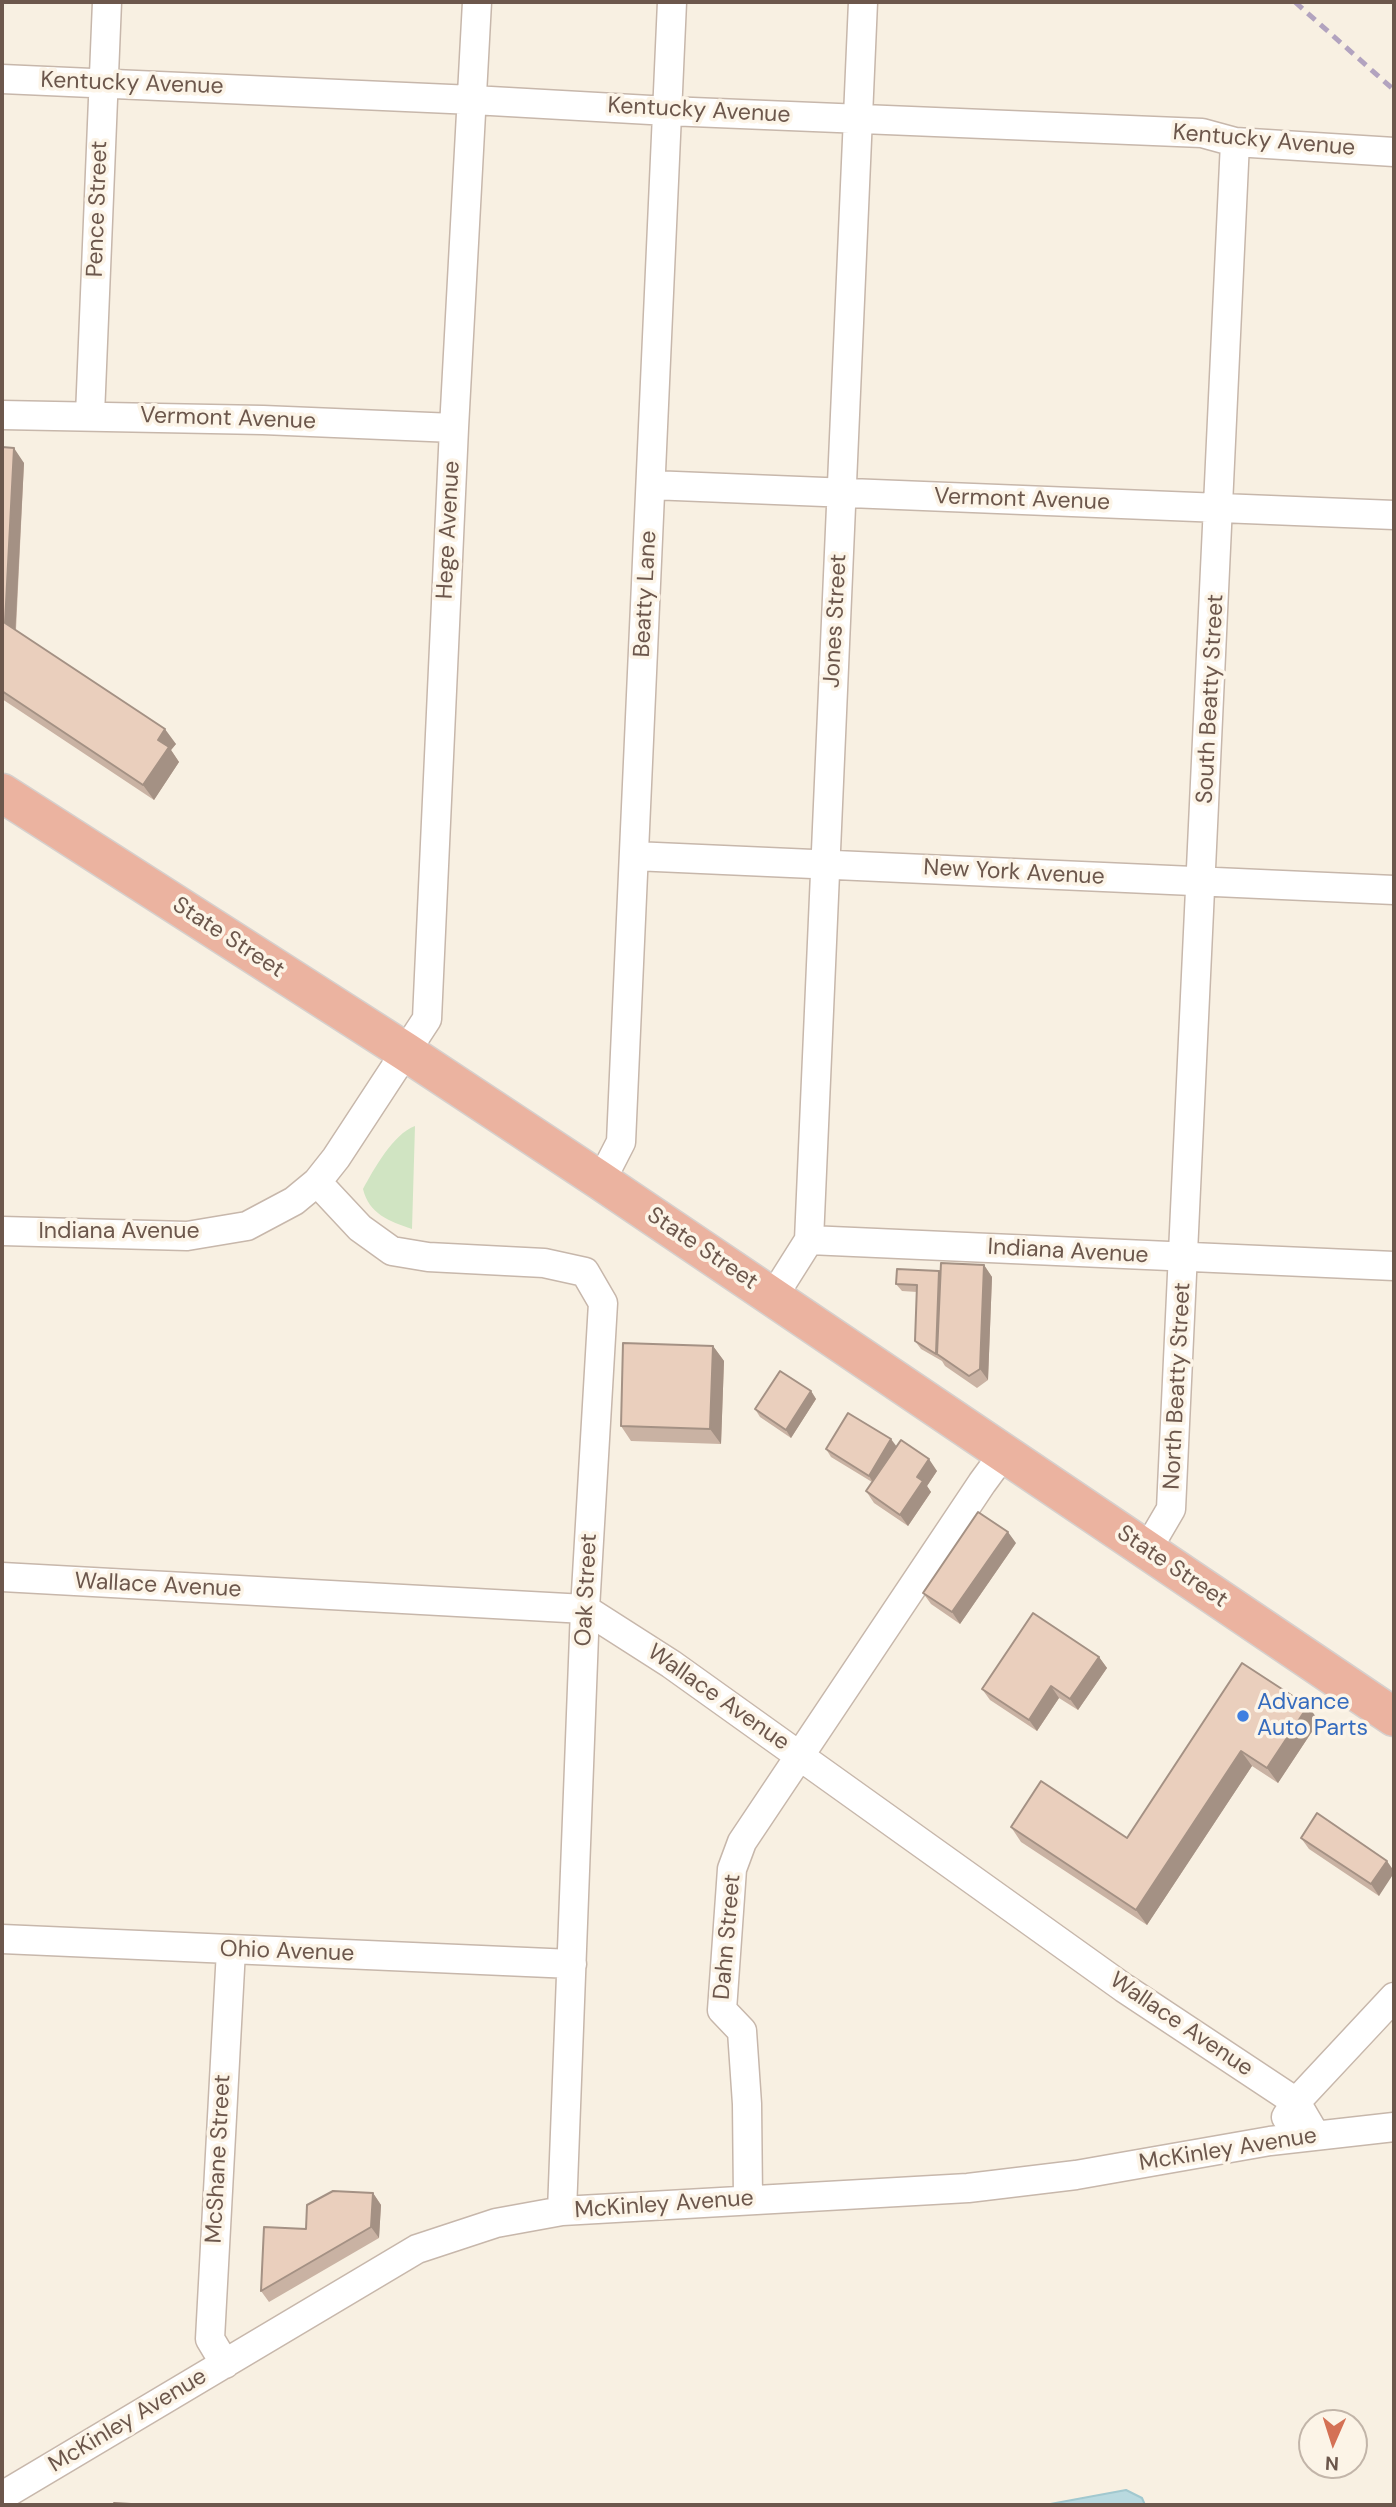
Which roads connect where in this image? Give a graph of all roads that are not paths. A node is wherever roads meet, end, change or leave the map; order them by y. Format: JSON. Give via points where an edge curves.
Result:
{"nodes":[{"id":1,"x":107,"y":2,"type":"edge"},
{"id":2,"x":477,"y":2,"type":"edge"},
{"id":3,"x":672,"y":2,"type":"edge"},
{"id":4,"x":863,"y":2,"type":"edge"},
{"id":5,"x":2,"y":79,"type":"edge"},
{"id":6,"x":103,"y":82,"type":"junction"},
{"id":7,"x":473,"y":100,"type":"junction"},
{"id":8,"x":668,"y":111,"type":"junction"},
{"id":9,"x":858,"y":118,"type":"junction"},
{"id":10,"x":1235,"y":142,"type":"junction"},
{"id":11,"x":1394,"y":152,"type":"edge"},
{"id":12,"x":2,"y":415,"type":"edge"},
{"id":13,"x":90,"y":415,"type":"junction"},
{"id":14,"x":454,"y":428,"type":"junction"},
{"id":15,"x":651,"y":485,"type":"junction"},
{"id":16,"x":842,"y":493,"type":"junction"},
{"id":17,"x":1220,"y":508,"type":"junction"},
{"id":18,"x":1394,"y":514,"type":"edge"},
{"id":19,"x":2,"y":793,"type":"edge"},
{"id":20,"x":634,"y":856,"type":"junction"},
{"id":21,"x":825,"y":864,"type":"junction"},
{"id":22,"x":1202,"y":881,"type":"junction"},
{"id":23,"x":1394,"y":890,"type":"edge"},
{"id":24,"x":405,"y":1052,"type":"junction"},
{"id":25,"x":601,"y":1181,"type":"junction"},
{"id":26,"x":317,"y":1182,"type":"junction"},
{"id":27,"x":2,"y":1231,"type":"edge"},
{"id":28,"x":809,"y":1240,"type":"junction"},
{"id":29,"x":1184,"y":1257,"type":"junction"},
{"id":30,"x":1394,"y":1266,"type":"edge"},
{"id":31,"x":773,"y":1297,"type":"junction"},
{"id":32,"x":1004,"y":1453,"type":"junction"},
{"id":33,"x":1147,"y":1550,"type":"junction"},
{"id":34,"x":2,"y":1577,"type":"edge"},
{"id":35,"x":585,"y":1609,"type":"junction"},
{"id":36,"x":1394,"y":1717,"type":"edge"},
{"id":37,"x":801,"y":1756,"type":"junction"},
{"id":38,"x":2,"y":1939,"type":"edge"},
{"id":39,"x":231,"y":1950,"type":"junction"},
{"id":40,"x":572,"y":1964,"type":"junction"},
{"id":41,"x":1394,"y":1997,"type":"edge"},
{"id":42,"x":1296,"y":2102,"type":"junction"},
{"id":43,"x":1394,"y":2127,"type":"edge"},
{"id":44,"x":1316,"y":2136,"type":"junction"},
{"id":45,"x":1270,"y":2141,"type":"junction"},
{"id":46,"x":748,"y":2199,"type":"junction"},
{"id":47,"x":562,"y":2211,"type":"junction"},
{"id":48,"x":225,"y":2364,"type":"junction"},
{"id":49,"x":7,"y":2498,"type":"edge"}],
"edges":[{"from":1,"to":6,"type":"street","name":"Pence Street"},
{"from":2,"to":7,"type":"street","name":"Hege Avenue"},
{"from":3,"to":8,"type":"street","name":"Beatty Lane"},
{"from":4,"to":9,"type":"street","name":"Jones Street"},
{"from":5,"to":6,"type":"street","name":"Kentucky Avenue"},
{"from":6,"to":7,"type":"street","name":"Kentucky Avenue"},
{"from":6,"to":13,"type":"street","name":"Pence Street"},
{"from":7,"to":8,"type":"street","name":"Kentucky Avenue"},
{"from":7,"to":14,"type":"street","name":"Hege Avenue"},
{"from":8,"to":9,"type":"street","name":"Kentucky Avenue"},
{"from":8,"to":15,"type":"street","name":"Beatty Lane"},
{"from":9,"to":10,"type":"street","name":"Kentucky Avenue","via":[[1202,133]]},
{"from":9,"to":16,"type":"street","name":"Jones Street"},
{"from":10,"to":11,"type":"street","name":"Kentucky Avenue"},
{"from":10,"to":17,"type":"street","name":"South Beatty Street"},
{"from":12,"to":13,"type":"street","name":"Vermont Avenue"},
{"from":13,"to":14,"type":"street","name":"Vermont Avenue"},
{"from":14,"to":24,"type":"street","name":"Hege Avenue","via":[[427,1019]]},
{"from":15,"to":16,"type":"street","name":"Vermont Avenue"},
{"from":15,"to":20,"type":"street","name":"Beatty Lane"},
{"from":16,"to":17,"type":"street","name":"Vermont Avenue"},
{"from":16,"to":21,"type":"street","name":"Jones Street"},
{"from":17,"to":18,"type":"street","name":"Vermont Avenue"},
{"from":17,"to":22,"type":"street","name":"South Beatty Street"},
{"from":19,"to":24,"type":"highway","name":"State Street"},
{"from":20,"to":21,"type":"street","name":"New York Avenue"},
{"from":20,"to":25,"type":"street","name":"Beatty Lane","via":[[621,1142]]},
{"from":21,"to":22,"type":"street","name":"New York Avenue"},
{"from":21,"to":28,"type":"street","name":"Jones Street"},
{"from":22,"to":23,"type":"street","name":"New York Avenue"},
{"from":22,"to":29,"type":"street","name":"South Beatty Street"},
{"from":24,"to":25,"type":"highway","name":"State Street"},
{"from":24,"to":26,"type":"street","name":"Indiana Avenue"},
{"from":25,"to":31,"type":"highway","name":"State Street"},
{"from":26,"to":27,"type":"street","name":"Indiana Avenue","via":[[247,1226],[187,1236]]},
{"from":26,"to":35,"type":"street","name":"Oak Street","via":[[360,1228],[392,1251],[544,1263],[585,1272],[603,1303]]},
{"from":28,"to":29,"type":"street","name":"Indiana Avenue"},
{"from":28,"to":31,"type":"street"},
{"from":29,"to":30,"type":"street","name":"Indiana Avenue"},
{"from":29,"to":33,"type":"street","name":"North Beatty Street","via":[[1171,1509]]},
{"from":31,"to":32,"type":"highway","name":"State Street"},
{"from":32,"to":33,"type":"highway","name":"State Street"},
{"from":32,"to":37,"type":"street","name":"Dahn Street"},
{"from":33,"to":36,"type":"highway","name":"State Street"},
{"from":34,"to":35,"type":"street","name":"Wallace Avenue"},
{"from":35,"to":37,"type":"street","name":"Wallace Avenue"},
{"from":35,"to":40,"type":"street","name":"Oak Street"},
{"from":37,"to":42,"type":"street","name":"Wallace Avenue","via":[[1125,1988]]},
{"from":37,"to":46,"type":"street","name":"Dahn Street","via":[[742,1842],[732,1869],[722,2010],[742,2031]]},
{"from":38,"to":39,"type":"street","name":"Ohio Avenue"},
{"from":39,"to":40,"type":"street","name":"Ohio Avenue"},
{"from":39,"to":48,"type":"street","name":"McShane Street","via":[[210,2339]]},
{"from":40,"to":47,"type":"street","name":"Oak Street"},
{"from":41,"to":42,"type":"street"},
{"from":42,"to":44,"type":"street","name":"Wallace Avenue"},
{"from":42,"to":45,"type":"street"},
{"from":43,"to":44,"type":"street","name":"McKinley Avenue"},
{"from":44,"to":45,"type":"street","name":"McKinley Avenue"},
{"from":45,"to":46,"type":"street","name":"McKinley Avenue","via":[[1076,2175],[968,2188]]},
{"from":46,"to":47,"type":"street","name":"McKinley Avenue"},
{"from":47,"to":48,"type":"street","name":"McKinley Avenue","via":[[496,2223],[418,2249]]},
{"from":48,"to":49,"type":"street","name":"McKinley Avenue"}]}
